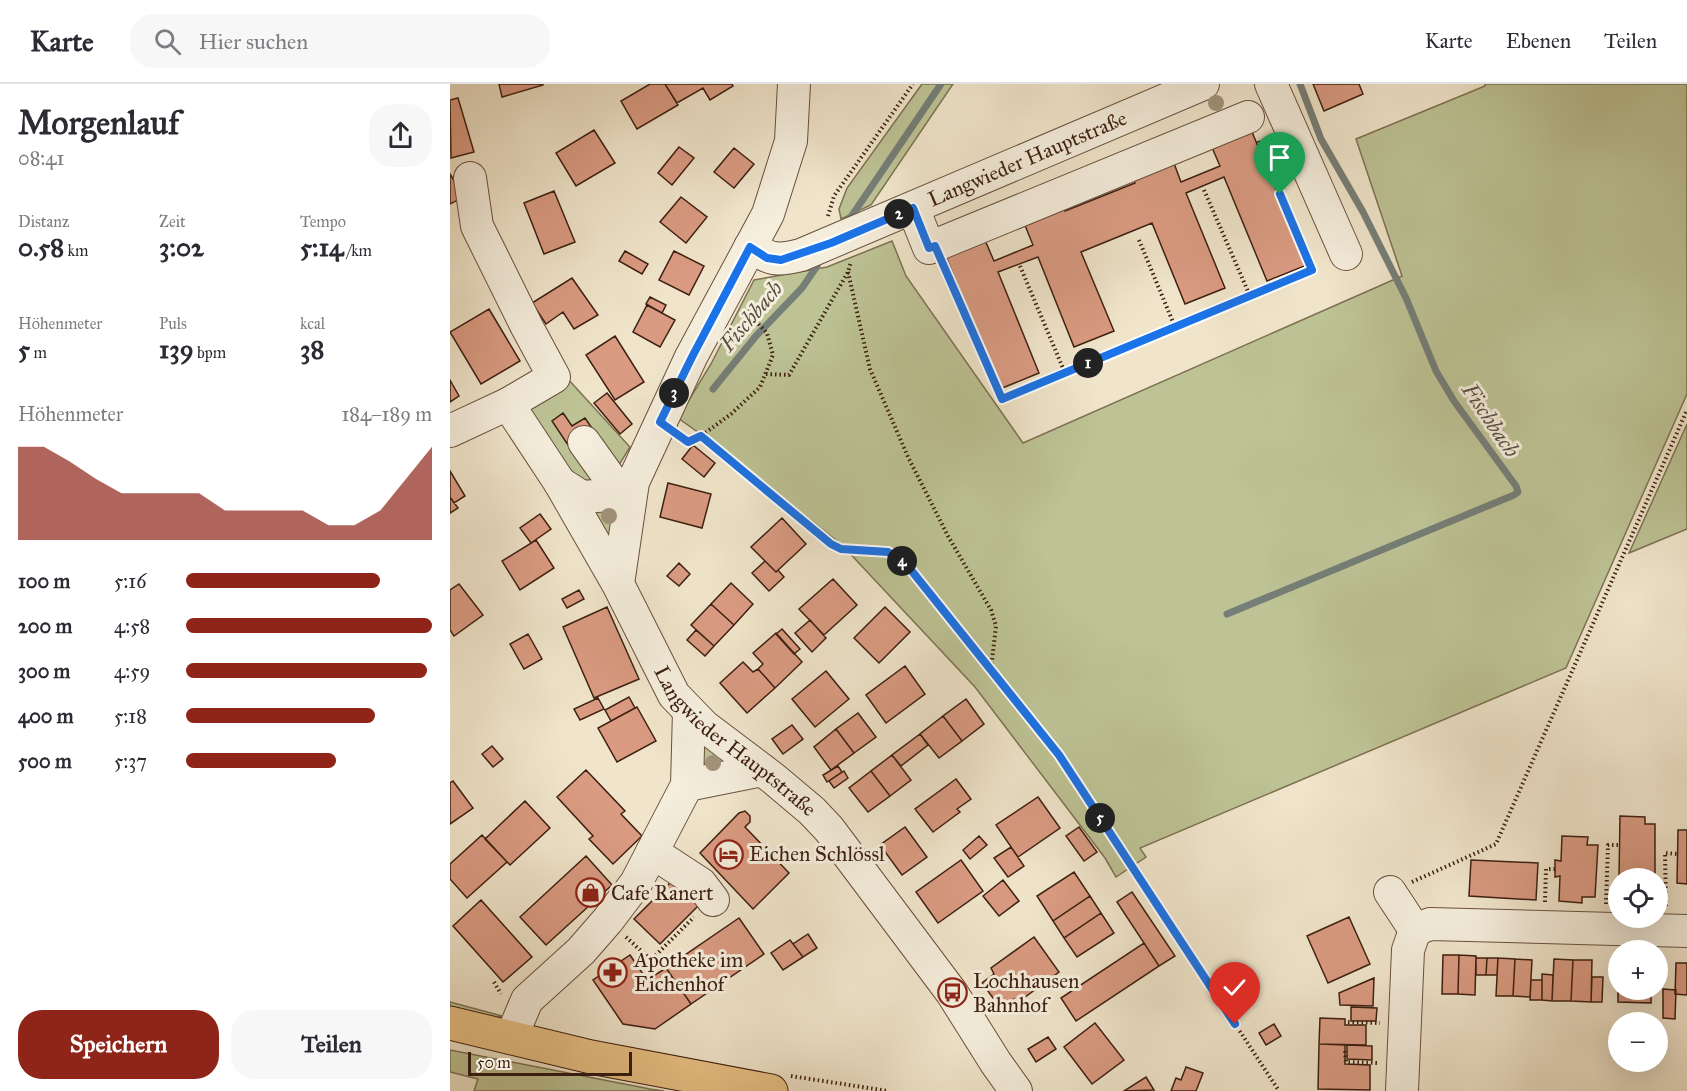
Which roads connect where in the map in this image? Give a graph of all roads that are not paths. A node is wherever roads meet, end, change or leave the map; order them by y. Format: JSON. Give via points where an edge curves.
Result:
{"nodes":[{"id":1,"x":794,"y":84,"type":"edge"},
{"id":2,"x":1203,"y":84,"type":"edge"},
{"id":3,"x":1271,"y":84,"type":"edge"},
{"id":4,"x":1248,"y":117,"type":"road end"},
{"id":5,"x":470,"y":178,"type":"dead end"},
{"id":6,"x":913,"y":208,"type":"junction"},
{"id":7,"x":750,"y":247,"type":"junction"},
{"id":8,"x":1346,"y":254,"type":"dead end"},
{"id":9,"x":508,"y":404,"type":"junction"},
{"id":10,"x":450,"y":431,"type":"edge"},
{"id":11,"x":584,"y":442,"type":"dead end"},
{"id":12,"x":560,"y":483,"type":"junction"},
{"id":13,"x":626,"y":487,"type":"junction"},
{"id":14,"x":618,"y":584,"type":"junction"},
{"id":15,"x":688,"y":711,"type":"junction"},
{"id":16,"x":762,"y":770,"type":"junction"},
{"id":17,"x":687,"y":785,"type":"junction"},
{"id":18,"x":652,"y":852,"type":"junction"},
{"id":19,"x":1390,"y":892,"type":"road end"},
{"id":20,"x":713,"y":900,"type":"road end"},
{"id":21,"x":1415,"y":930,"type":"junction"},
{"id":22,"x":1677,"y":931,"type":"edge"},
{"id":23,"x":450,"y":1023,"type":"edge"},
{"id":24,"x":511,"y":1038,"type":"junction"},
{"id":25,"x":994,"y":1077,"type":"edge"},
{"id":26,"x":1402,"y":1077,"type":"edge"},
{"id":27,"x":771,"y":1091,"type":"edge"},
{"id":28,"x":1016,"y":1091,"type":"edge"}],
"edges":[{"from":1,"to":7,"type":"street","via":[[790,141],[768,213]]},
{"from":2,"to":6,"type":"street","name":"Langwieder Hauptstraße"},
{"from":3,"to":8,"type":"street"},
{"from":4,"to":6,"type":"street","via":[[929,248]]},
{"from":5,"to":9,"type":"street","via":[[477,226],[554,377]]},
{"from":6,"to":7,"type":"street","name":"Langwieder Hauptstraße","via":[[842,248],[781,260],[767,258]]},
{"from":7,"to":13,"type":"street"},
{"from":9,"to":10,"type":"street"},
{"from":9,"to":12,"type":"street","name":"Langwieder Hauptstraße"},
{"from":11,"to":13,"type":"street"},
{"from":12,"to":13,"type":"street","name":"Langwieder Hauptstraße","via":[[582,497],[611,495]]},
{"from":12,"to":14,"type":"street","name":"Langwieder Hauptstraße"},
{"from":13,"to":14,"type":"street"},
{"from":14,"to":15,"type":"street","name":"Langwieder Hauptstraße","via":[[674,695]]},
{"from":15,"to":16,"type":"street","name":"Langwieder Hauptstraße"},
{"from":15,"to":17,"type":"street"},
{"from":16,"to":17,"type":"street"},
{"from":16,"to":25,"type":"street","name":"Langwieder Hauptstraße","via":[[830,829],[952,993]]},
{"from":17,"to":18,"type":"street"},
{"from":18,"to":20,"type":"street","via":[[702,884]]},
{"from":18,"to":24,"type":"street","via":[[636,883],[608,920],[581,951],[527,1000]]},
{"from":19,"to":21,"type":"street"},
{"from":21,"to":22,"type":"street","via":[[1455,918]]},
{"from":21,"to":26,"type":"street","via":[[1408,950]]},
{"from":23,"to":24,"type":"main road"},
{"from":24,"to":27,"type":"main road"},
{"from":25,"to":28,"type":"street","name":"Langwieder Hauptstraße"}]}
